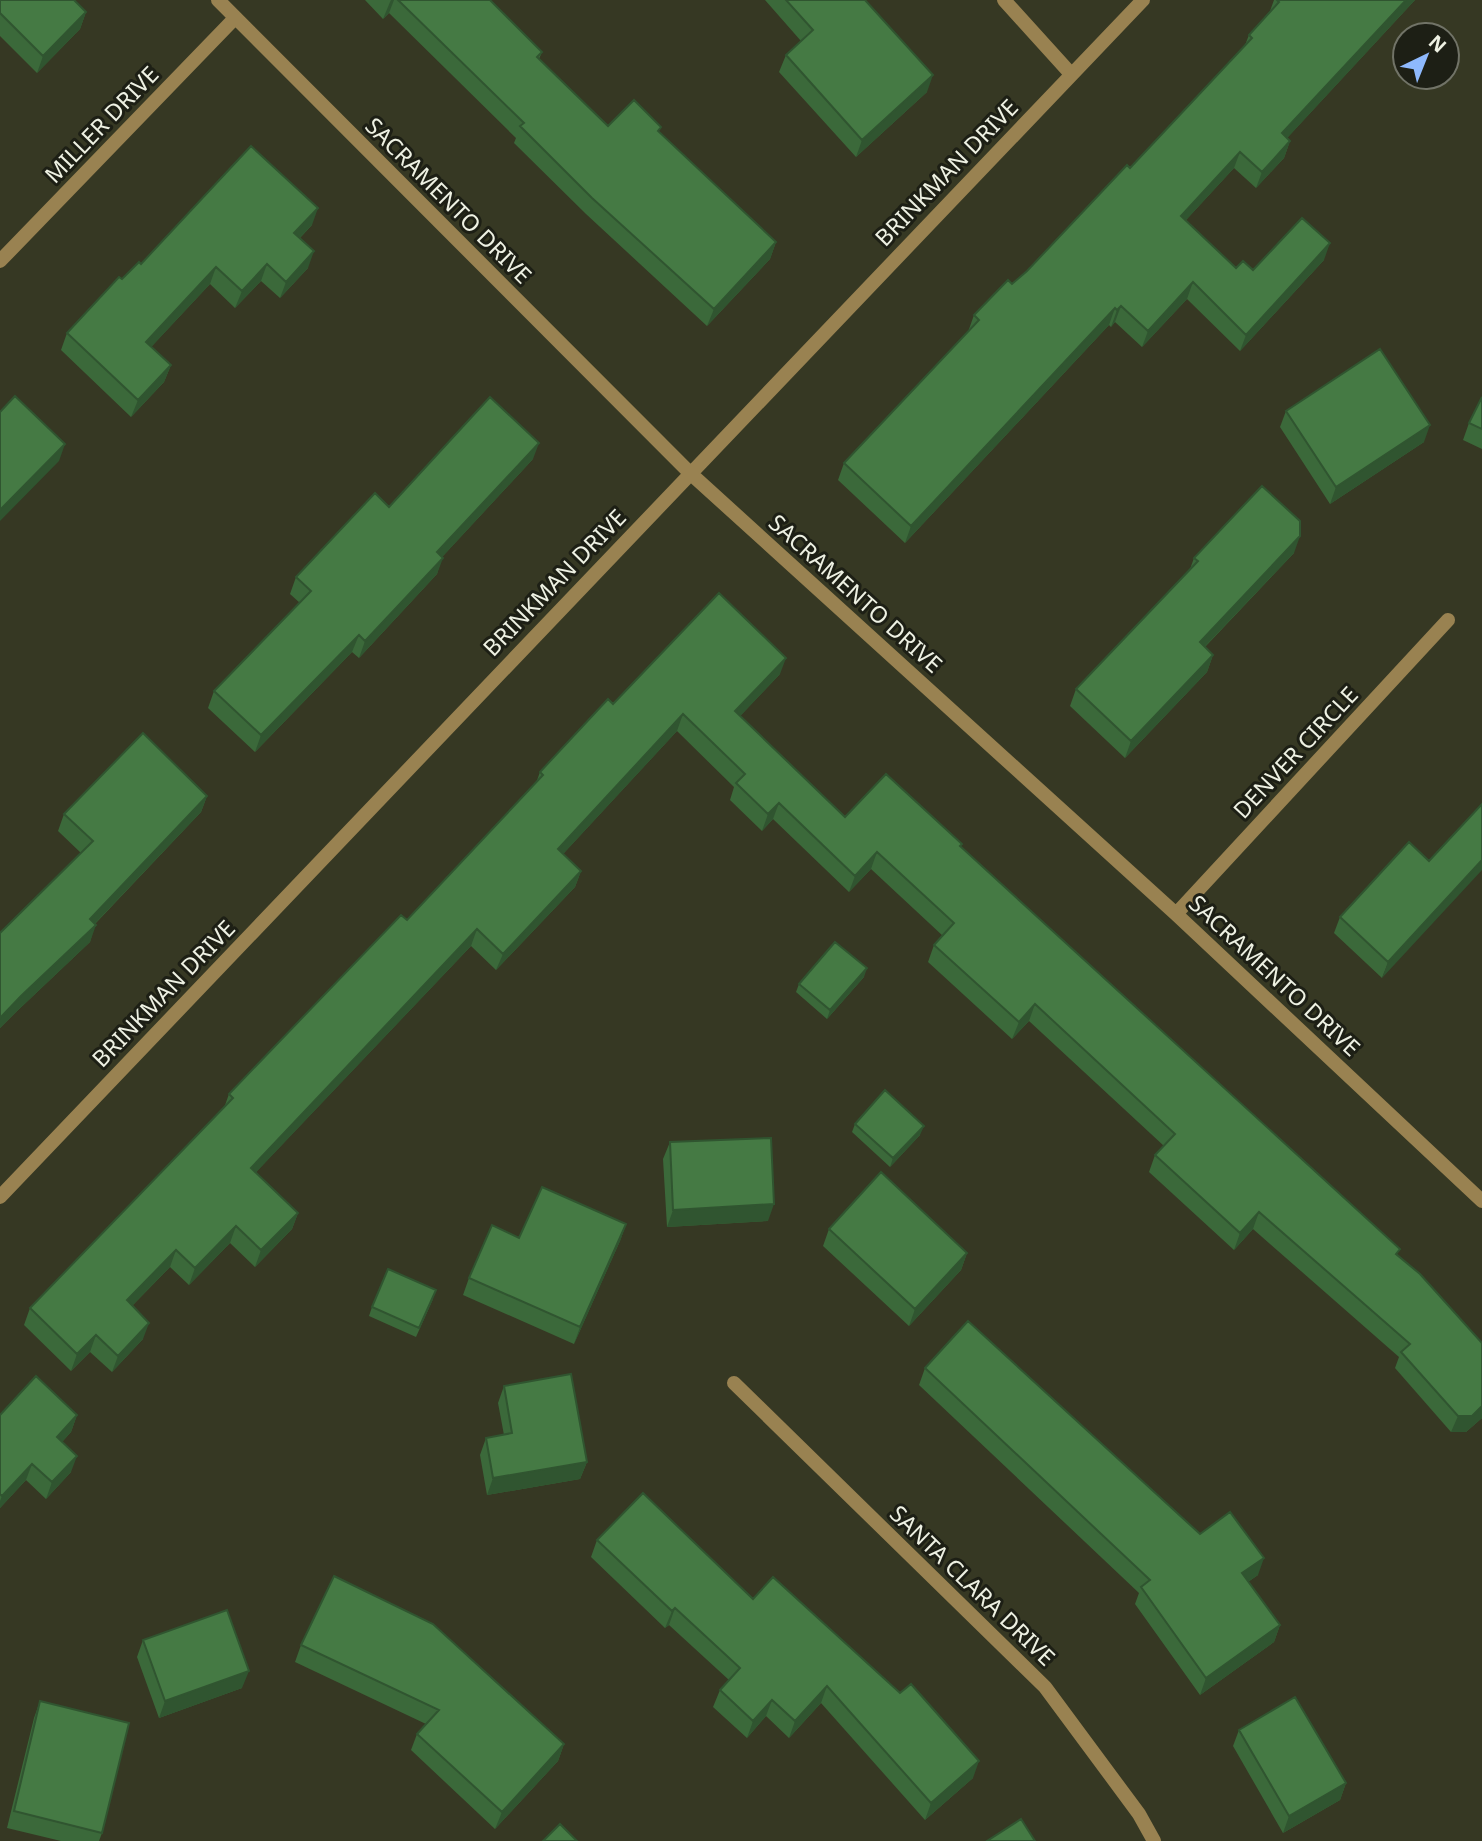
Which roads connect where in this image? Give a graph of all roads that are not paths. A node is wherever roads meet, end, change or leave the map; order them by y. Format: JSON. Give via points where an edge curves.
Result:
{"nodes":[{"id":1,"x":218,"y":0,"type":"edge"},
{"id":2,"x":1003,"y":0,"type":"edge"},
{"id":3,"x":1143,"y":0,"type":"edge"},
{"id":4,"x":235,"y":18,"type":"junction"},
{"id":5,"x":1071,"y":74,"type":"junction"},
{"id":6,"x":0,"y":261,"type":"edge"},
{"id":7,"x":690,"y":473,"type":"junction"},
{"id":8,"x":1448,"y":620,"type":"dead end"},
{"id":9,"x":1176,"y":914,"type":"junction"},
{"id":10,"x":0,"y":1197,"type":"edge"},
{"id":11,"x":1482,"y":1201,"type":"edge"},
{"id":12,"x":734,"y":1383,"type":"dead end"},
{"id":13,"x":1154,"y":1841,"type":"edge"}],
"edges":[{"from":1,"to":4,"type":"street","name":"SACRAMENTO DRIVE"},
{"from":2,"to":5,"type":"street"},
{"from":3,"to":5,"type":"street","name":"BRINKMAN DRIVE"},
{"from":4,"to":6,"type":"street","name":"MILLER DRIVE"},
{"from":4,"to":7,"type":"street","name":"SACRAMENTO DRIVE"},
{"from":5,"to":7,"type":"street","name":"BRINKMAN DRIVE"},
{"from":7,"to":9,"type":"street","name":"SACRAMENTO DRIVE"},
{"from":7,"to":10,"type":"street","name":"BRINKMAN DRIVE"},
{"from":8,"to":9,"type":"street","name":"DENVER CIRCLE"},
{"from":9,"to":11,"type":"street","name":"SACRAMENTO DRIVE"},
{"from":12,"to":13,"type":"street","name":"SANTA CLARA DRIVE","via":[[1045,1687]]}]}
